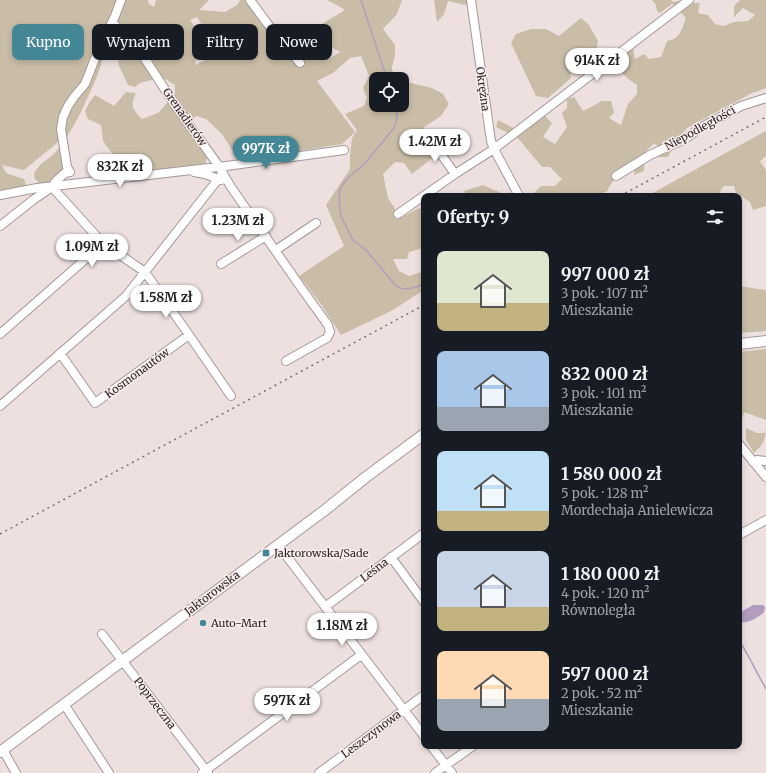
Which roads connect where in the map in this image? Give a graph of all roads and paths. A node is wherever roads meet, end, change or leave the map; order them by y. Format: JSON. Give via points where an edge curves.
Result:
{"nodes":[{"id":1,"x":121,"y":0,"type":"edge"},
{"id":2,"x":250,"y":0,"type":"edge"},
{"id":3,"x":471,"y":0,"type":"edge"},
{"id":4,"x":689,"y":0,"type":"edge"},
{"id":5,"x":112,"y":22,"type":"junction"},
{"id":6,"x":300,"y":63,"type":"dead end"},
{"id":7,"x":766,"y":98,"type":"edge"},
{"id":8,"x":432,"y":140,"type":"dead end"},
{"id":9,"x":494,"y":148,"type":"junction"},
{"id":10,"x":344,"y":150,"type":"dead end"},
{"id":11,"x":70,"y":172,"type":"junction"},
{"id":12,"x":220,"y":172,"type":"junction"},
{"id":13,"x":455,"y":174,"type":"junction"},
{"id":14,"x":616,"y":176,"type":"dead end"},
{"id":15,"x":84,"y":182,"type":"junction"},
{"id":16,"x":52,"y":186,"type":"junction"},
{"id":17,"x":428,"y":193,"type":"edge"},
{"id":18,"x":517,"y":193,"type":"edge"},
{"id":19,"x":0,"y":195,"type":"edge"},
{"id":20,"x":421,"y":198,"type":"edge"},
{"id":21,"x":398,"y":214,"type":"dead end"},
{"id":22,"x":316,"y":223,"type":"dead end"},
{"id":23,"x":0,"y":226,"type":"edge"},
{"id":24,"x":266,"y":236,"type":"junction"},
{"id":25,"x":101,"y":242,"type":"junction"},
{"id":26,"x":276,"y":250,"type":"junction"},
{"id":27,"x":221,"y":264,"type":"dead end"},
{"id":28,"x":145,"y":272,"type":"junction"},
{"id":29,"x":0,"y":334,"type":"edge"},
{"id":30,"x":190,"y":335,"type":"junction"},
{"id":31,"x":766,"y":341,"type":"edge"},
{"id":32,"x":742,"y":344,"type":"edge"},
{"id":33,"x":60,"y":353,"type":"junction"},
{"id":34,"x":286,"y":361,"type":"dead end"},
{"id":35,"x":231,"y":396,"type":"dead end"},
{"id":36,"x":0,"y":406,"type":"edge"},
{"id":37,"x":421,"y":436,"type":"edge"},
{"id":38,"x":742,"y":448,"type":"edge"},
{"id":39,"x":766,"y":460,"type":"edge"},
{"id":40,"x":754,"y":462,"type":"junction"},
{"id":41,"x":766,"y":477,"type":"edge"},
{"id":42,"x":766,"y":520,"type":"edge"},
{"id":43,"x":742,"y":533,"type":"edge"},
{"id":44,"x":421,"y":535,"type":"edge"},
{"id":45,"x":278,"y":545,"type":"junction"},
{"id":46,"x":391,"y":557,"type":"junction"},
{"id":47,"x":421,"y":598,"type":"edge"},
{"id":48,"x":325,"y":607,"type":"junction"},
{"id":49,"x":102,"y":634,"type":"dead end"},
{"id":50,"x":361,"y":655,"type":"junction"},
{"id":51,"x":123,"y":660,"type":"junction"},
{"id":52,"x":421,"y":697,"type":"edge"},
{"id":53,"x":64,"y":704,"type":"junction"},
{"id":54,"x":404,"y":710,"type":"junction"},
{"id":55,"x":421,"y":732,"type":"edge"},
{"id":56,"x":433,"y":749,"type":"edge"},
{"id":57,"x":468,"y":749,"type":"edge"},
{"id":58,"x":2,"y":751,"type":"edge"},
{"id":59,"x":446,"y":765,"type":"junction"},
{"id":60,"x":205,"y":772,"type":"edge"},
{"id":61,"x":16,"y":773,"type":"edge"},
{"id":62,"x":109,"y":773,"type":"edge"},
{"id":63,"x":319,"y":773,"type":"edge"},
{"id":64,"x":435,"y":773,"type":"edge"},
{"id":65,"x":452,"y":773,"type":"edge"}],
"edges":[{"from":1,"to":5,"type":"street"},
{"from":2,"to":6,"type":"street"},
{"from":3,"to":9,"type":"street","name":"Okrężna","via":[[490,141]]},
{"from":4,"to":9,"type":"street"},
{"from":5,"to":11,"type":"street","via":[[86,84],[74,97],[63,117],[61,129]]},
{"from":5,"to":12,"type":"street","name":"Grenadierów","via":[[138,48]]},
{"from":7,"to":14,"type":"street","name":"Niepodległości","via":[[741,106]]},
{"from":8,"to":13,"type":"street"},
{"from":9,"to":13,"type":"street"},
{"from":9,"to":18,"type":"street","name":"Okrężna"},
{"from":10,"to":12,"type":"street"},
{"from":11,"to":15,"type":"street"},
{"from":11,"to":16,"type":"street"},
{"from":12,"to":15,"type":"street","via":[[186,171]]},
{"from":12,"to":24,"type":"street","name":"Grenadierów"},
{"from":12,"to":28,"type":"street"},
{"from":13,"to":17,"type":"street"},
{"from":15,"to":16,"type":"street"},
{"from":16,"to":19,"type":"street"},
{"from":16,"to":23,"type":"street"},
{"from":16,"to":25,"type":"street"},
{"from":20,"to":21,"type":"street"},
{"from":22,"to":26,"type":"street"},
{"from":24,"to":26,"type":"street"},
{"from":24,"to":27,"type":"street"},
{"from":25,"to":28,"type":"street"},
{"from":25,"to":29,"type":"street","via":[[97,249]]},
{"from":26,"to":34,"type":"street","via":[[328,325],[330,332],[327,338]]},
{"from":28,"to":30,"type":"street"},
{"from":28,"to":33,"type":"street","via":[[126,296]]},
{"from":30,"to":33,"type":"street","name":"Kosmonautów","via":[[95,403]]},
{"from":30,"to":35,"type":"street"},
{"from":31,"to":32,"type":"main road"},
{"from":33,"to":36,"type":"street"},
{"from":37,"to":45,"type":"main road","name":"Jaktorowska"},
{"from":38,"to":40,"type":"street"},
{"from":39,"to":40,"type":"street"},
{"from":40,"to":41,"type":"street"},
{"from":42,"to":43,"type":"street"},
{"from":44,"to":46,"type":"street","name":"Leśna"},
{"from":45,"to":48,"type":"street"},
{"from":45,"to":51,"type":"main road","name":"Jaktorowska"},
{"from":46,"to":47,"type":"street"},
{"from":46,"to":48,"type":"street","name":"Leśna"},
{"from":48,"to":50,"type":"street"},
{"from":49,"to":51,"type":"street","name":"Poprzeczna"},
{"from":50,"to":54,"type":"street"},
{"from":50,"to":60,"type":"street"},
{"from":51,"to":53,"type":"main road","name":"Jaktorowska"},
{"from":51,"to":60,"type":"street","name":"Poprzeczna"},
{"from":52,"to":54,"type":"street","name":"Leszczynowa"},
{"from":53,"to":58,"type":"main road","name":"Jaktorowska"},
{"from":53,"to":62,"type":"street"},
{"from":54,"to":55,"type":"street"},
{"from":54,"to":63,"type":"street","name":"Leszczynowa"},
{"from":56,"to":59,"type":"street"},
{"from":57,"to":59,"type":"street"},
{"from":58,"to":61,"type":"street"},
{"from":59,"to":64,"type":"street"},
{"from":59,"to":65,"type":"street"}]}
